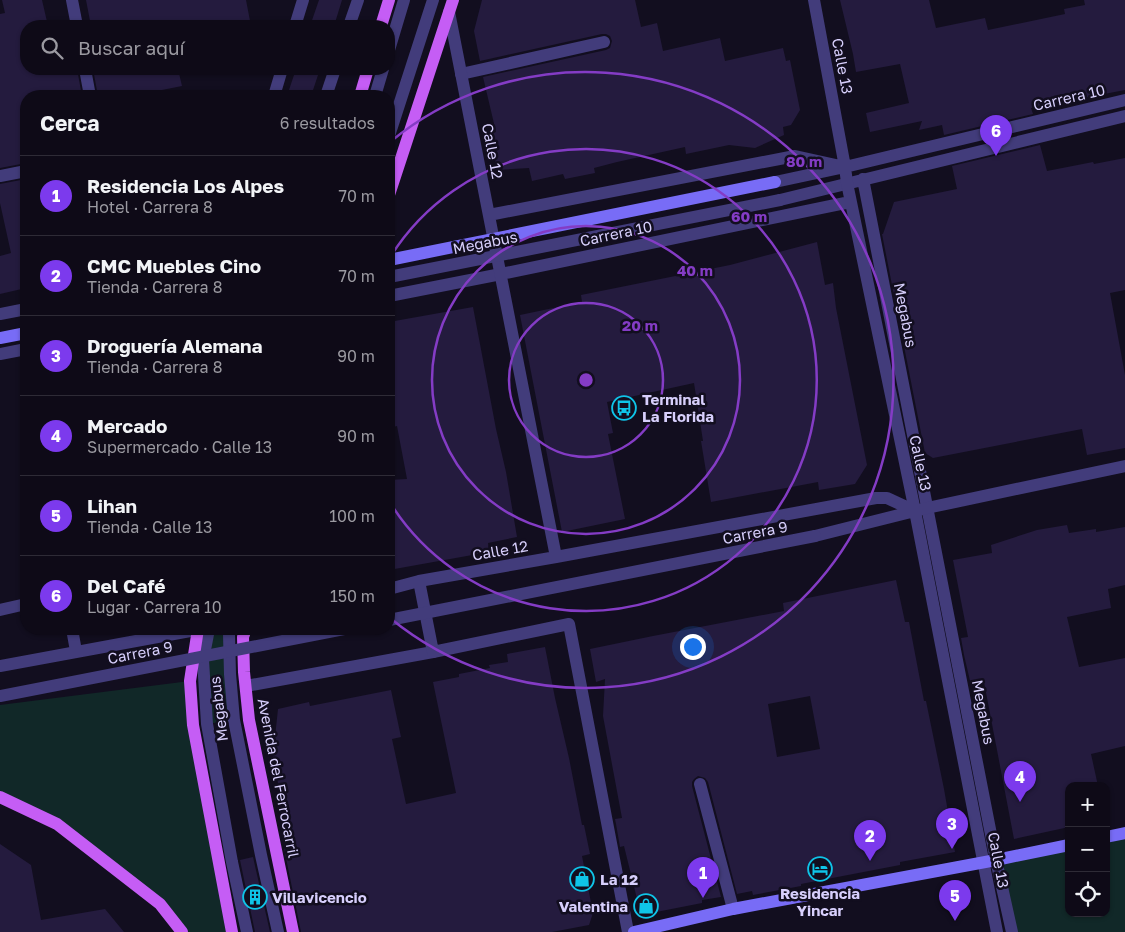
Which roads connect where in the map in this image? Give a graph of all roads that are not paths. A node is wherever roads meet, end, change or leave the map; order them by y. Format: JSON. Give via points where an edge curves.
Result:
{"nodes":[{"id":1,"x":72,"y":0,"type":"edge"},
{"id":2,"x":303,"y":0,"type":"edge"},
{"id":3,"x":358,"y":0,"type":"edge"},
{"id":4,"x":389,"y":0,"type":"edge"},
{"id":5,"x":404,"y":0,"type":"edge"},
{"id":6,"x":433,"y":0,"type":"edge"},
{"id":7,"x":814,"y":0,"type":"edge"},
{"id":8,"x":451,"y":6,"type":"edge"},
{"id":9,"x":76,"y":20,"type":"edge"},
{"id":10,"x":297,"y":20,"type":"edge"},
{"id":11,"x":351,"y":20,"type":"edge"},
{"id":12,"x":383,"y":20,"type":"edge"},
{"id":13,"x":395,"y":30,"type":"edge"},
{"id":14,"x":604,"y":42,"type":"dead end"},
{"id":15,"x":461,"y":74,"type":"junction"},
{"id":16,"x":86,"y":75,"type":"edge"},
{"id":17,"x":280,"y":75,"type":"edge"},
{"id":18,"x":333,"y":75,"type":"edge"},
{"id":19,"x":366,"y":75,"type":"edge"},
{"id":20,"x":381,"y":75,"type":"edge"},
{"id":21,"x":89,"y":90,"type":"edge"},
{"id":22,"x":276,"y":90,"type":"edge"},
{"id":23,"x":328,"y":90,"type":"edge"},
{"id":24,"x":362,"y":90,"type":"edge"},
{"id":25,"x":376,"y":90,"type":"edge"},
{"id":26,"x":1125,"y":100,"type":"edge"},
{"id":27,"x":1125,"y":116,"type":"edge"},
{"id":28,"x":395,"y":117,"type":"edge"},
{"id":29,"x":845,"y":167,"type":"junction"},
{"id":30,"x":20,"y":172,"type":"edge"},
{"id":31,"x":0,"y":176,"type":"edge"},
{"id":32,"x":395,"y":177,"type":"edge"},
{"id":33,"x":863,"y":179,"type":"junction"},
{"id":34,"x":775,"y":182,"type":"joint"},
{"id":35,"x":847,"y":183,"type":"junction"},
{"id":36,"x":850,"y":202,"type":"junction"},
{"id":37,"x":489,"y":215,"type":"junction"},
{"id":38,"x":395,"y":259,"type":"edge"},
{"id":39,"x":501,"y":274,"type":"junction"},
{"id":40,"x":395,"y":277,"type":"edge"},
{"id":41,"x":395,"y":295,"type":"edge"},
{"id":42,"x":20,"y":310,"type":"edge"},
{"id":43,"x":0,"y":314,"type":"edge"},
{"id":44,"x":20,"y":334,"type":"edge"},
{"id":45,"x":0,"y":338,"type":"edge"},
{"id":46,"x":20,"y":350,"type":"edge"},
{"id":47,"x":0,"y":354,"type":"edge"},
{"id":48,"x":1125,"y":466,"type":"edge"},
{"id":49,"x":921,"y":509,"type":"junction"},
{"id":50,"x":556,"y":557,"type":"junction"},
{"id":51,"x":419,"y":581,"type":"junction"},
{"id":52,"x":395,"y":587,"type":"edge"},
{"id":53,"x":20,"y":605,"type":"edge"},
{"id":54,"x":0,"y":610,"type":"edge"},
{"id":55,"x":395,"y":619,"type":"edge"},
{"id":56,"x":73,"y":635,"type":"edge"},
{"id":57,"x":165,"y":635,"type":"edge"},
{"id":58,"x":198,"y":635,"type":"edge"},
{"id":59,"x":208,"y":635,"type":"edge"},
{"id":60,"x":229,"y":635,"type":"edge"},
{"id":61,"x":244,"y":635,"type":"edge"},
{"id":62,"x":313,"y":635,"type":"edge"},
{"id":63,"x":76,"y":651,"type":"junction"},
{"id":64,"x":433,"y":652,"type":"junction"},
{"id":65,"x":0,"y":666,"type":"edge"},
{"id":66,"x":246,"y":686,"type":"junction"},
{"id":67,"x":0,"y":696,"type":"edge"},
{"id":68,"x":700,"y":784,"type":"dead end"},
{"id":69,"x":0,"y":797,"type":"edge"},
{"id":70,"x":1125,"y":833,"type":"edge"},
{"id":71,"x":1110,"y":836,"type":"edge"},
{"id":72,"x":1065,"y":846,"type":"edge"},
{"id":73,"x":996,"y":860,"type":"junction"},
{"id":74,"x":983,"y":862,"type":"junction"},
{"id":75,"x":733,"y":909,"type":"junction"},
{"id":76,"x":182,"y":932,"type":"edge"},
{"id":77,"x":232,"y":932,"type":"edge"},
{"id":78,"x":247,"y":932,"type":"edge"},
{"id":79,"x":278,"y":932,"type":"edge"},
{"id":80,"x":293,"y":932,"type":"edge"},
{"id":81,"x":628,"y":932,"type":"edge"},
{"id":82,"x":634,"y":932,"type":"edge"},
{"id":83,"x":997,"y":932,"type":"edge"},
{"id":84,"x":1012,"y":932,"type":"edge"}],
"edges":[{"from":1,"to":9,"type":"street"},
{"from":2,"to":10,"type":"street"},
{"from":3,"to":11,"type":"street"},
{"from":4,"to":12,"type":"main road"},
{"from":5,"to":13,"type":"street"},
{"from":6,"to":28,"type":"street"},
{"from":7,"to":29,"type":"street","name":"Calle 13"},
{"from":8,"to":15,"type":"street","name":"Calle 12"},
{"from":8,"to":32,"type":"main road"},
{"from":14,"to":15,"type":"street"},
{"from":15,"to":37,"type":"street","name":"Calle 12"},
{"from":16,"to":21,"type":"street"},
{"from":17,"to":22,"type":"street"},
{"from":18,"to":23,"type":"street"},
{"from":19,"to":24,"type":"main road"},
{"from":20,"to":25,"type":"street"},
{"from":26,"to":29,"type":"street","name":"Carrera 10"},
{"from":27,"to":33,"type":"street"},
{"from":29,"to":34,"type":"street","name":"Carrera 10"},
{"from":29,"to":35,"type":"street","name":"Calle 13"},
{"from":29,"to":37,"type":"street","name":"Carrera 10","via":[[795,156]]},
{"from":30,"to":31,"type":"street"},
{"from":33,"to":35,"type":"street","name":"Megabus"},
{"from":33,"to":49,"type":"street","name":"Megabus"},
{"from":34,"to":38,"type":"main road","name":"Carrera 10","bridge":true},
{"from":35,"to":36,"type":"street","name":"Calle 13"},
{"from":35,"to":40,"type":"street","name":"Megabus","bridge":true,"via":[[780,200]]},
{"from":36,"to":39,"type":"street","name":"Carrera 10"},
{"from":36,"to":49,"type":"street","name":"Calle 13"},
{"from":37,"to":39,"type":"street","name":"Calle 12"},
{"from":39,"to":41,"type":"street","name":"Carrera 10"},
{"from":39,"to":50,"type":"street","name":"Calle 12"},
{"from":42,"to":43,"type":"street"},
{"from":44,"to":45,"type":"main road"},
{"from":46,"to":47,"type":"street"},
{"from":48,"to":49,"type":"street","name":"Carrera 9"},
{"from":49,"to":50,"type":"street","via":[[876,498]]},
{"from":49,"to":55,"type":"street","name":"Carrera 9","bridge":true,"via":[[815,536]]},
{"from":49,"to":73,"type":"street","name":"Megabus"},
{"from":49,"to":74,"type":"street","name":"Calle 13"},
{"from":50,"to":51,"type":"street","name":"Calle 12"},
{"from":51,"to":52,"type":"street","name":"Calle 12"},
{"from":51,"to":64,"type":"street"},
{"from":53,"to":54,"type":"street"},
{"from":56,"to":63,"type":"street"},
{"from":57,"to":63,"type":"street"},
{"from":58,"to":77,"type":"main road","via":[[190,681],[193,725]]},
{"from":59,"to":78,"type":"street","name":"Megabus","via":[[204,660],[207,724]]},
{"from":60,"to":79,"type":"street","name":"Megabus","via":[[234,720]]},
{"from":61,"to":66,"type":"main road","name":"Avenida del Ferrocarril"},
{"from":62,"to":67,"type":"street","name":"Carrera 9","bridge":true},
{"from":63,"to":65,"type":"street"},
{"from":64,"to":66,"type":"street"},
{"from":64,"to":81,"type":"street","via":[[569,624]]},
{"from":66,"to":80,"type":"main road","name":"Avenida del Ferrocarril","via":[[249,720]]},
{"from":68,"to":75,"type":"street"},
{"from":69,"to":76,"type":"main road","via":[[57,824],[160,904]]},
{"from":70,"to":71,"type":"main road"},
{"from":72,"to":73,"type":"main road"},
{"from":73,"to":74,"type":"main road"},
{"from":73,"to":84,"type":"street","name":"Megabus"},
{"from":74,"to":75,"type":"main road"},
{"from":74,"to":83,"type":"street","name":"Calle 13"},
{"from":75,"to":82,"type":"main road"}]}
